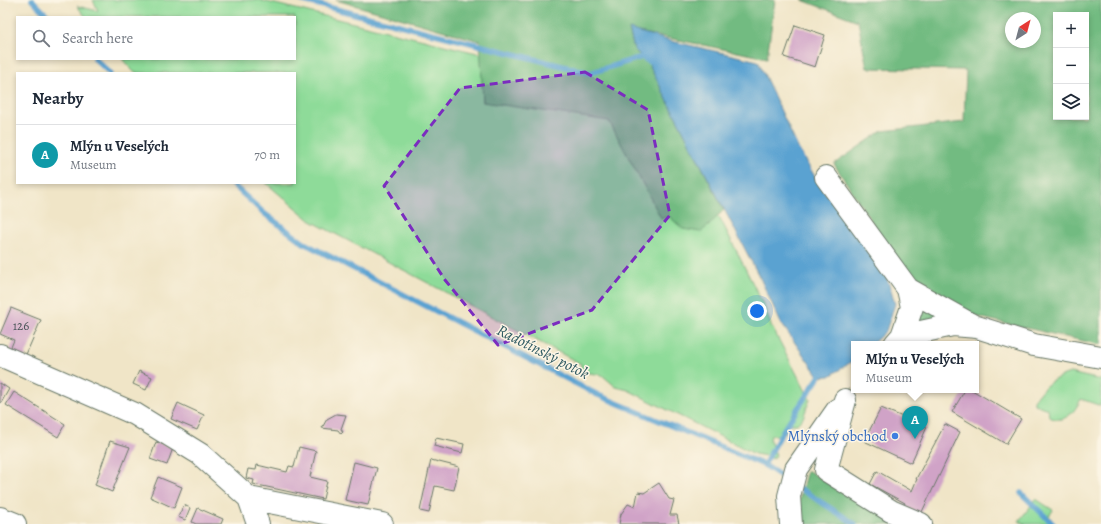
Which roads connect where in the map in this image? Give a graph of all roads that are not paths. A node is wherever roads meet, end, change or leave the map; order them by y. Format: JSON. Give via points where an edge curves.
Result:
{"nodes":[{"id":1,"x":826,"y":177,"type":"dead end"},
{"id":2,"x":908,"y":289,"type":"junction"},
{"id":3,"x":977,"y":327,"type":"junction"},
{"id":4,"x":899,"y":340,"type":"edge"},
{"id":5,"x":0,"y":355,"type":"edge"},
{"id":6,"x":1101,"y":357,"type":"edge"},
{"id":7,"x":849,"y":395,"type":"edge"},
{"id":8,"x":249,"y":498,"type":"junction"},
{"id":9,"x":0,"y":518,"type":"edge"},
{"id":10,"x":15,"y":524,"type":"edge"},
{"id":11,"x":258,"y":524,"type":"edge"},
{"id":12,"x":382,"y":524,"type":"edge"},
{"id":13,"x":791,"y":524,"type":"edge"},
{"id":14,"x":921,"y":524,"type":"edge"}],
"edges":[{"from":1,"to":2,"type":"street"},
{"from":2,"to":3,"type":"street"},
{"from":2,"to":4,"type":"street","via":[[912,307]]},
{"from":3,"to":4,"type":"street","via":[[953,325]]},
{"from":3,"to":6,"type":"street","via":[[1034,346]]},
{"from":5,"to":8,"type":"street","via":[[136,414],[200,454]]},
{"from":7,"to":13,"type":"street","via":[[796,469],[789,496]]},
{"from":7,"to":14,"type":"street","via":[[826,470],[891,511]]},
{"from":8,"to":11,"type":"street"},
{"from":8,"to":12,"type":"street"},
{"from":9,"to":10,"type":"street"}]}
